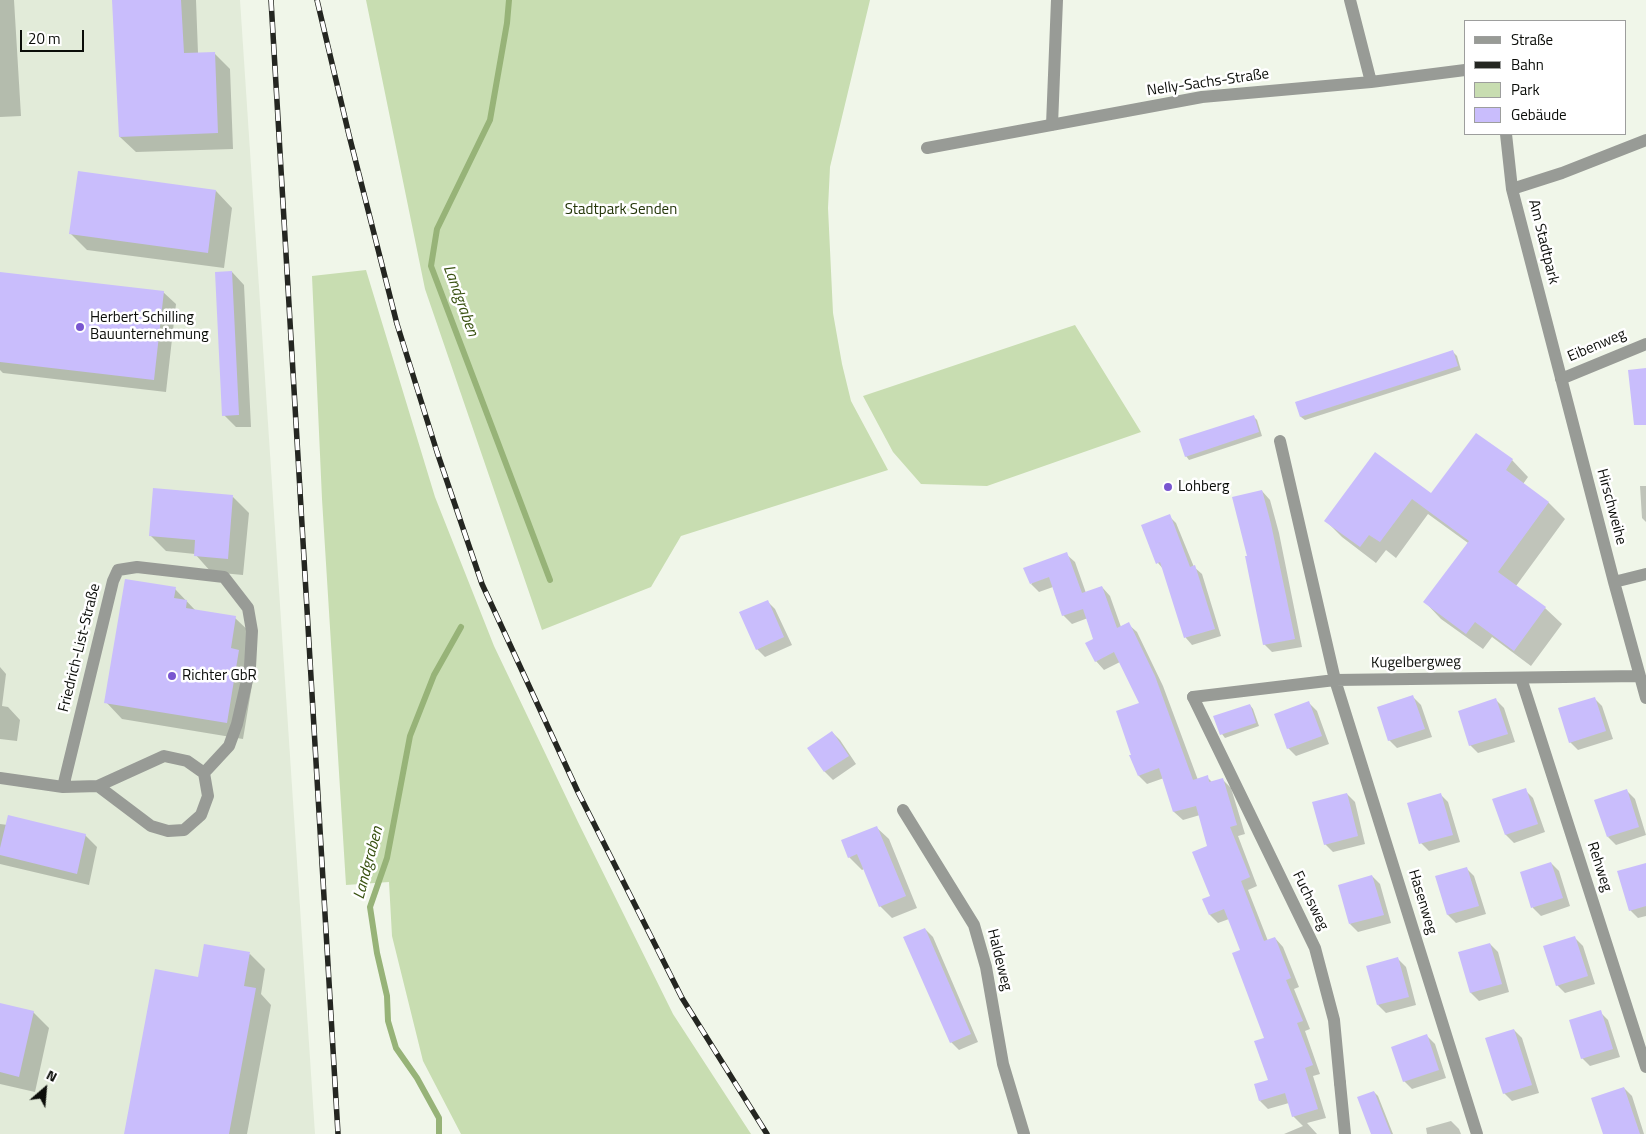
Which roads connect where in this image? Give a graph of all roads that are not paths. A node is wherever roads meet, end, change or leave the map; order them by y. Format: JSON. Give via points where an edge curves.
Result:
{"nodes":[{"id":1,"x":1057,"y":0,"type":"edge"},
{"id":2,"x":1350,"y":0,"type":"edge"},
{"id":3,"x":1464,"y":70,"type":"edge"},
{"id":4,"x":1370,"y":82,"type":"junction"},
{"id":5,"x":1052,"y":125,"type":"junction"},
{"id":6,"x":1506,"y":135,"type":"edge"},
{"id":7,"x":1646,"y":140,"type":"edge"},
{"id":8,"x":927,"y":148,"type":"dead end"},
{"id":9,"x":1512,"y":189,"type":"junction"},
{"id":10,"x":1547,"y":324,"type":"joint"},
{"id":11,"x":1646,"y":344,"type":"edge"},
{"id":12,"x":1561,"y":379,"type":"junction"},
{"id":13,"x":1280,"y":441,"type":"dead end"},
{"id":14,"x":1646,"y":574,"type":"edge"},
{"id":15,"x":1614,"y":582,"type":"junction"},
{"id":16,"x":1640,"y":676,"type":"junction"},
{"id":17,"x":1521,"y":678,"type":"junction"},
{"id":18,"x":1335,"y":680,"type":"junction"},
{"id":19,"x":1193,"y":697,"type":"joint"},
{"id":20,"x":1646,"y":698,"type":"edge"},
{"id":21,"x":204,"y":773,"type":"junction"},
{"id":22,"x":0,"y":778,"type":"edge"},
{"id":23,"x":98,"y":786,"type":"junction"},
{"id":24,"x":63,"y":787,"type":"junction"},
{"id":25,"x":903,"y":810,"type":"dead end"},
{"id":26,"x":1646,"y":1067,"type":"edge"},
{"id":27,"x":1024,"y":1134,"type":"edge"},
{"id":28,"x":1345,"y":1134,"type":"edge"},
{"id":29,"x":1477,"y":1134,"type":"edge"}],
"edges":[{"from":1,"to":5,"type":"street"},
{"from":2,"to":4,"type":"street"},
{"from":3,"to":4,"type":"street","name":"Nelly-Sachs-Straße"},
{"from":4,"to":5,"type":"street","name":"Nelly-Sachs-Straße","via":[[1202,96]]},
{"from":5,"to":8,"type":"street","name":"Nelly-Sachs-Straße"},
{"from":6,"to":9,"type":"street"},
{"from":7,"to":9,"type":"street","name":"Am Stadtpark"},
{"from":9,"to":10,"type":"street","name":"Am Stadtpark"},
{"from":10,"to":12,"type":"street","name":"Hirschweihe"},
{"from":11,"to":12,"type":"street","name":"Eibenweg"},
{"from":12,"to":15,"type":"street","name":"Hirschweihe"},
{"from":13,"to":18,"type":"street","name":"Hasenweg"},
{"from":14,"to":15,"type":"street"},
{"from":15,"to":16,"type":"street","name":"Hirschweihe"},
{"from":16,"to":17,"type":"street","name":"Kugelbergweg"},
{"from":16,"to":20,"type":"street","name":"Hirschweihe"},
{"from":17,"to":18,"type":"street","name":"Kugelbergweg"},
{"from":17,"to":26,"type":"street","name":"Rehweg"},
{"from":18,"to":19,"type":"street","name":"Kugelbergweg"},
{"from":18,"to":29,"type":"street","name":"Hasenweg"},
{"from":19,"to":28,"type":"street","name":"Fuchsweg","via":[[1315,948],[1334,1020]]},
{"from":21,"to":23,"type":"street","via":[[187,761],[164,756]]},
{"from":21,"to":23,"type":"street","via":[[208,796],[201,816],[184,830],[168,831],[151,826]]},
{"from":21,"to":24,"type":"street","name":"Friedrich-List-Straße","via":[[229,746],[237,724],[250,667],[252,631],[248,608],[224,577],[137,567],[118,570],[113,581]]},
{"from":22,"to":24,"type":"street"},
{"from":23,"to":24,"type":"street"},
{"from":25,"to":27,"type":"street","name":"Haldeweg","via":[[974,925],[986,967],[1003,1064]]}]}
